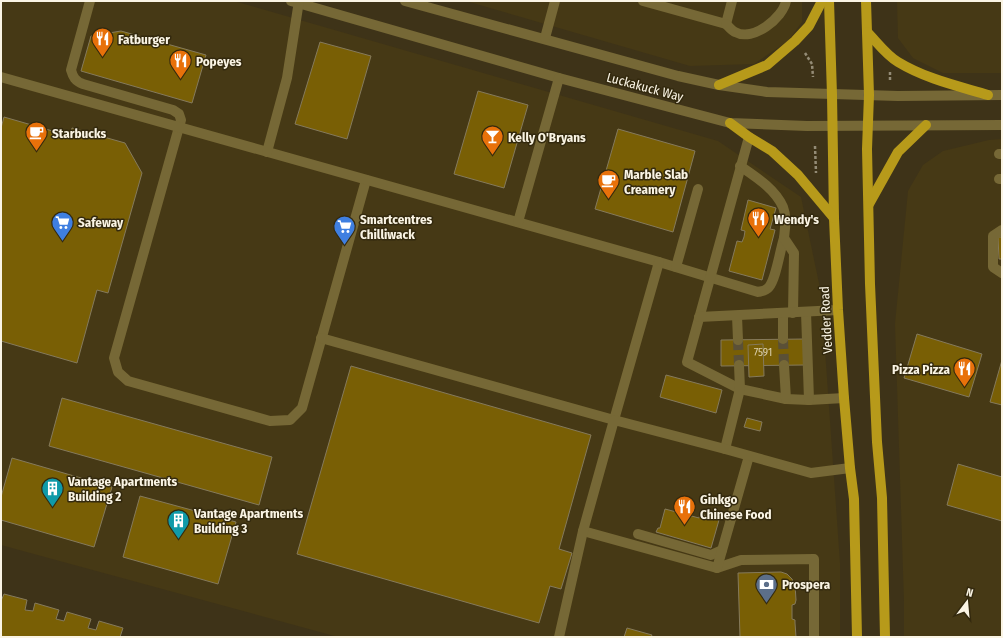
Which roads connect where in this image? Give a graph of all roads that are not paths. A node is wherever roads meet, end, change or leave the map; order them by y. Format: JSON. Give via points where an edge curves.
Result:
{"nodes":[{"id":1,"x":90,"y":1,"type":"edge"},
{"id":2,"x":405,"y":1,"type":"edge"},
{"id":3,"x":556,"y":1,"type":"edge"},
{"id":4,"x":644,"y":1,"type":"edge"},
{"id":5,"x":732,"y":1,"type":"edge"},
{"id":6,"x":786,"y":1,"type":"edge"},
{"id":7,"x":822,"y":1,"type":"edge"},
{"id":8,"x":829,"y":1,"type":"edge"},
{"id":9,"x":866,"y":1,"type":"edge"},
{"id":10,"x":296,"y":2,"type":"edge"},
{"id":11,"x":726,"y":24,"type":"junction"},
{"id":12,"x":868,"y":32,"type":"junction"},
{"id":13,"x":545,"y":38,"type":"junction"},
{"id":14,"x":1,"y":77,"type":"edge"},
{"id":15,"x":559,"y":78,"type":"junction"},
{"id":16,"x":719,"y":85,"type":"junction"},
{"id":17,"x":832,"y":94,"type":"junction"},
{"id":18,"x":869,"y":95,"type":"junction"},
{"id":19,"x":988,"y":95,"type":"junction"},
{"id":20,"x":1002,"y":95,"type":"edge"},
{"id":21,"x":730,"y":123,"type":"junction"},
{"id":22,"x":926,"y":125,"type":"junction"},
{"id":23,"x":1002,"y":125,"type":"edge"},
{"id":24,"x":833,"y":126,"type":"junction"},
{"id":25,"x":867,"y":126,"type":"junction"},
{"id":26,"x":179,"y":127,"type":"junction"},
{"id":27,"x":748,"y":137,"type":"junction"},
{"id":28,"x":266,"y":152,"type":"junction"},
{"id":29,"x":740,"y":166,"type":"junction"},
{"id":30,"x":366,"y":180,"type":"junction"},
{"id":31,"x":698,"y":189,"type":"dead end"},
{"id":32,"x":869,"y":204,"type":"junction"},
{"id":33,"x":834,"y":218,"type":"junction"},
{"id":34,"x":518,"y":222,"type":"junction"},
{"id":35,"x":1002,"y":230,"type":"edge"},
{"id":36,"x":784,"y":238,"type":"junction"},
{"id":37,"x":659,"y":262,"type":"junction"},
{"id":38,"x":676,"y":267,"type":"junction"},
{"id":39,"x":1002,"y":273,"type":"edge"},
{"id":40,"x":710,"y":276,"type":"junction"},
{"id":41,"x":838,"y":310,"type":"junction"},
{"id":42,"x":806,"y":312,"type":"junction"},
{"id":43,"x":788,"y":313,"type":"junction"},
{"id":44,"x":737,"y":316,"type":"junction"},
{"id":45,"x":699,"y":318,"type":"junction"},
{"id":46,"x":322,"y":338,"type":"junction"},
{"id":47,"x":783,"y":339,"type":"tunnel mouth"},
{"id":48,"x":738,"y":340,"type":"tunnel mouth"},
{"id":49,"x":739,"y":365,"type":"tunnel mouth"},
{"id":50,"x":784,"y":365,"type":"tunnel mouth"},
{"id":51,"x":740,"y":389,"type":"junction"},
{"id":52,"x":844,"y":398,"type":"junction"},
{"id":53,"x":786,"y":399,"type":"junction"},
{"id":54,"x":809,"y":400,"type":"junction"},
{"id":55,"x":614,"y":420,"type":"junction"},
{"id":56,"x":725,"y":449,"type":"junction"},
{"id":57,"x":749,"y":456,"type":"junction"},
{"id":58,"x":850,"y":468,"type":"junction"},
{"id":59,"x":583,"y":531,"type":"junction"},
{"id":60,"x":638,"y":534,"type":"dead end"},
{"id":61,"x":722,"y":550,"type":"junction"},
{"id":62,"x":717,"y":568,"type":"junction"},
{"id":63,"x":559,"y":637,"type":"edge"},
{"id":64,"x":814,"y":637,"type":"edge"},
{"id":65,"x":857,"y":637,"type":"edge"},
{"id":66,"x":885,"y":637,"type":"edge"}],
"edges":[{"from":1,"to":26,"type":"street","via":[[71,70],[73,77],[83,84],[174,110],[182,120]]},
{"from":2,"to":13,"type":"street","name":"Luckakuck Way"},
{"from":3,"to":13,"type":"street"},
{"from":4,"to":11,"type":"street"},
{"from":5,"to":11,"type":"street"},
{"from":6,"to":11,"type":"street","via":[[778,15],[758,32],[742,34],[735,32]]},
{"from":7,"to":16,"type":"main road","via":[[809,26],[767,65]]},
{"from":8,"to":17,"type":"main road","name":"Vedder Road"},
{"from":9,"to":12,"type":"main road"},
{"from":10,"to":15,"type":"street","name":"Luckakuck Way"},
{"from":10,"to":28,"type":"street","via":[[286,78]]},
{"from":12,"to":18,"type":"main road"},
{"from":12,"to":19,"type":"main road","via":[[897,62],[928,77]]},
{"from":13,"to":16,"type":"street","name":"Luckakuck Way","via":[[678,76]]},
{"from":14,"to":26,"type":"street"},
{"from":15,"to":21,"type":"street","name":"Luckakuck Way"},
{"from":15,"to":34,"type":"street"},
{"from":16,"to":17,"type":"street","name":"Luckakuck Way","via":[[767,92]]},
{"from":17,"to":18,"type":"street","name":"Luckakuck Way"},
{"from":17,"to":24,"type":"main road","name":"Vedder Road"},
{"from":18,"to":19,"type":"street","name":"Luckakuck Way"},
{"from":18,"to":25,"type":"main road"},
{"from":19,"to":20,"type":"street","name":"Luckakuck Way"},
{"from":21,"to":24,"type":"street","name":"Luckakuck Way"},
{"from":21,"to":27,"type":"main road"},
{"from":22,"to":23,"type":"street","name":"Luckakuck Way"},
{"from":22,"to":25,"type":"street","name":"Luckakuck Way"},
{"from":22,"to":32,"type":"main road","via":[[898,152]]},
{"from":24,"to":25,"type":"street","name":"Luckakuck Way"},
{"from":24,"to":33,"type":"main road","name":"Vedder Road"},
{"from":25,"to":32,"type":"main road"},
{"from":26,"to":28,"type":"street"},
{"from":26,"to":46,"type":"street","via":[[114,358],[118,372],[128,381],[270,421],[290,420],[302,408]]},
{"from":27,"to":29,"type":"street"},
{"from":27,"to":33,"type":"main road","via":[[772,151],[798,175]]},
{"from":28,"to":30,"type":"street"},
{"from":29,"to":36,"type":"street","via":[[759,179],[783,208],[786,222]]},
{"from":29,"to":40,"type":"street"},
{"from":30,"to":34,"type":"street"},
{"from":30,"to":46,"type":"street"},
{"from":31,"to":38,"type":"street"},
{"from":32,"to":66,"type":"main road","via":[[876,428],[882,498]]},
{"from":33,"to":41,"type":"main road","name":"Vedder Road"},
{"from":34,"to":37,"type":"street"},
{"from":35,"to":39,"type":"street","via":[[993,236],[993,268]]},
{"from":36,"to":40,"type":"street","via":[[772,281],[765,291],[758,292]]},
{"from":36,"to":43,"type":"street","via":[[794,253]]},
{"from":37,"to":38,"type":"street"},
{"from":37,"to":55,"type":"street"},
{"from":38,"to":40,"type":"street"},
{"from":40,"to":45,"type":"street"},
{"from":41,"to":42,"type":"street"},
{"from":41,"to":52,"type":"main road","name":"Vedder Road"},
{"from":42,"to":43,"type":"street"},
{"from":42,"to":54,"type":"street"},
{"from":43,"to":44,"type":"street"},
{"from":43,"to":47,"type":"street"},
{"from":44,"to":45,"type":"street"},
{"from":44,"to":48,"type":"street"},
{"from":45,"to":51,"type":"street","via":[[687,362]]},
{"from":46,"to":55,"type":"street"},
{"from":49,"to":51,"type":"street"},
{"from":50,"to":53,"type":"street"},
{"from":51,"to":53,"type":"street"},
{"from":51,"to":56,"type":"street"},
{"from":52,"to":54,"type":"street"},
{"from":52,"to":58,"type":"main road","name":"Vedder Road"},
{"from":53,"to":54,"type":"street"},
{"from":55,"to":56,"type":"street"},
{"from":55,"to":59,"type":"street"},
{"from":56,"to":57,"type":"street"},
{"from":57,"to":58,"type":"street","via":[[811,473]]},
{"from":57,"to":61,"type":"street"},
{"from":58,"to":65,"type":"main road","name":"Vedder Road","via":[[854,499]]},
{"from":59,"to":62,"type":"street"},
{"from":59,"to":63,"type":"street"},
{"from":60,"to":61,"type":"street","via":[[711,555]]},
{"from":61,"to":62,"type":"street"},
{"from":62,"to":64,"type":"street","via":[[741,560],[814,559]]}]}
